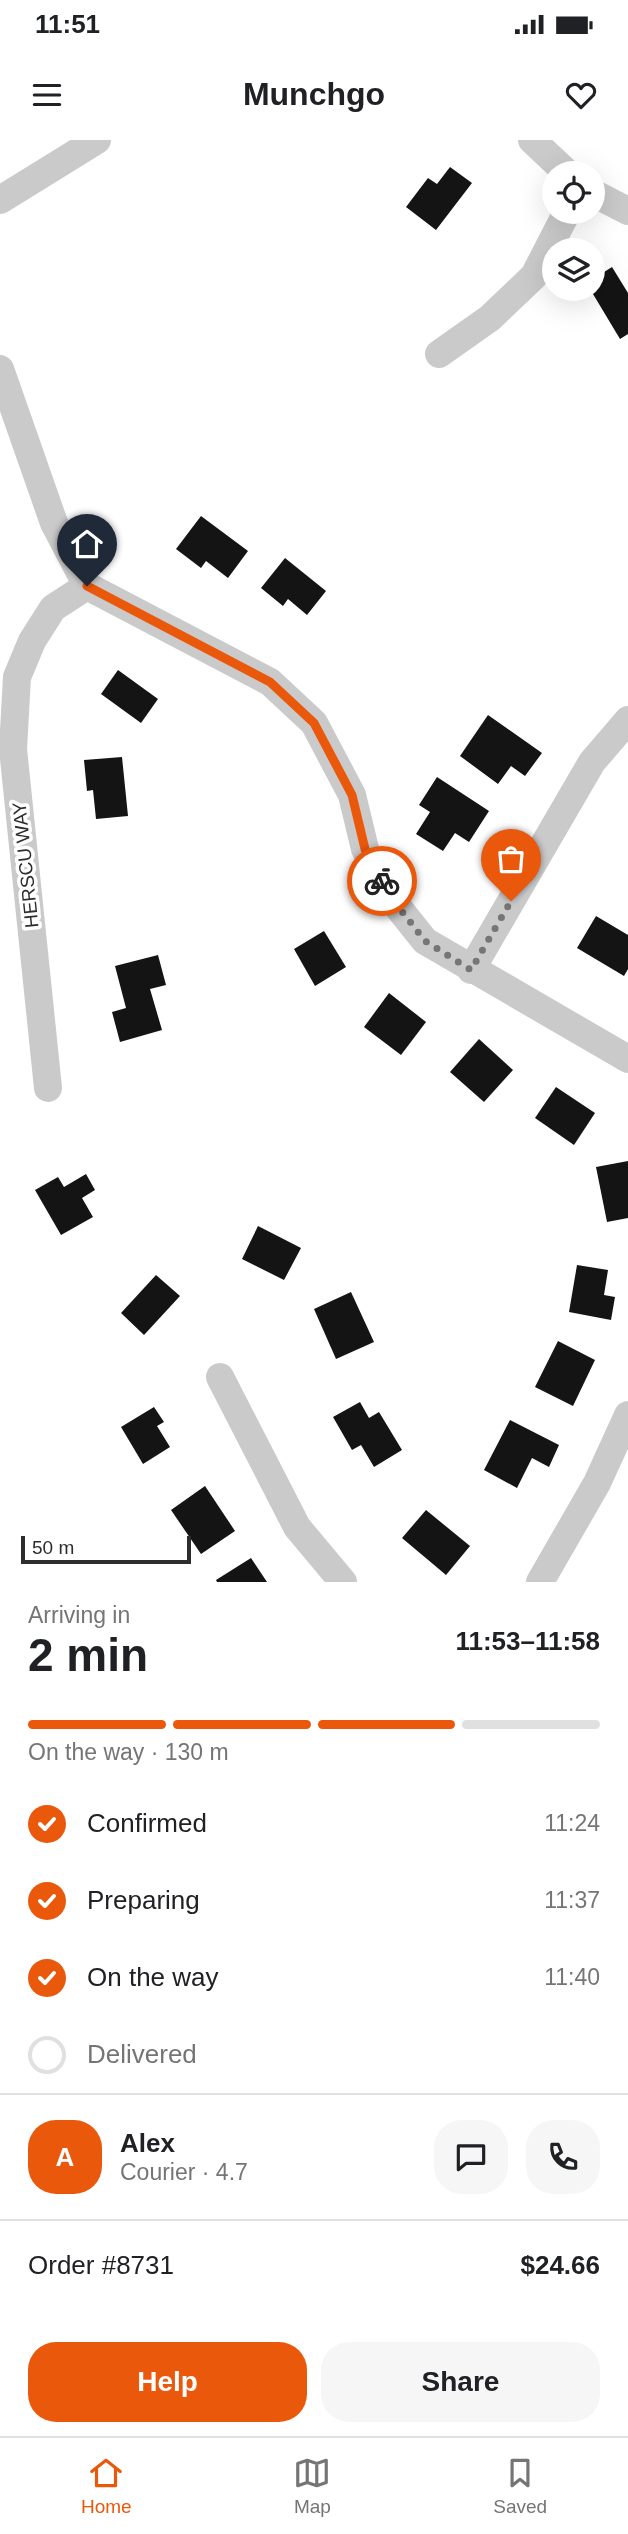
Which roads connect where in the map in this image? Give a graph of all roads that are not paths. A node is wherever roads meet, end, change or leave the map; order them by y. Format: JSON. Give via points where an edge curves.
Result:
{"nodes":[{"id":1,"x":97,"y":140,"type":"edge"},
{"id":2,"x":532,"y":140,"type":"edge"},
{"id":3,"x":554,"y":161,"type":"edge"},
{"id":4,"x":605,"y":199,"type":"edge"},
{"id":5,"x":0,"y":200,"type":"edge"},
{"id":6,"x":628,"y":211,"type":"edge"},
{"id":7,"x":561,"y":224,"type":"edge"},
{"id":8,"x":439,"y":354,"type":"dead end"},
{"id":9,"x":0,"y":369,"type":"edge"},
{"id":10,"x":87,"y":586,"type":"junction"},
{"id":11,"x":628,"y":720,"type":"edge"},
{"id":12,"x":471,"y":970,"type":"junction"},
{"id":13,"x":628,"y":1059,"type":"edge"},
{"id":14,"x":48,"y":1088,"type":"dead end"},
{"id":15,"x":220,"y":1377,"type":"dead end"},
{"id":16,"x":628,"y":1415,"type":"edge"},
{"id":17,"x":343,"y":1582,"type":"edge"},
{"id":18,"x":540,"y":1582,"type":"edge"}],
"edges":[{"from":1,"to":5,"type":"street"},
{"from":2,"to":3,"type":"street"},
{"from":4,"to":6,"type":"street"},
{"from":7,"to":8,"type":"street","via":[[534,276],[490,318]]},
{"from":9,"to":10,"type":"street","via":[[54,523]]},
{"from":10,"to":12,"type":"street","via":[[270,682],[314,723],[352,795],[365,849],[390,896],[425,941]]},
{"from":10,"to":14,"type":"street","name":"HERSCU WAY","via":[[53,608],[32,641],[18,677],[13,749]]},
{"from":11,"to":12,"type":"street","via":[[592,762]]},
{"from":12,"to":13,"type":"street"},
{"from":15,"to":17,"type":"street","via":[[297,1527]]},
{"from":16,"to":18,"type":"street","via":[[597,1483]]}]}
